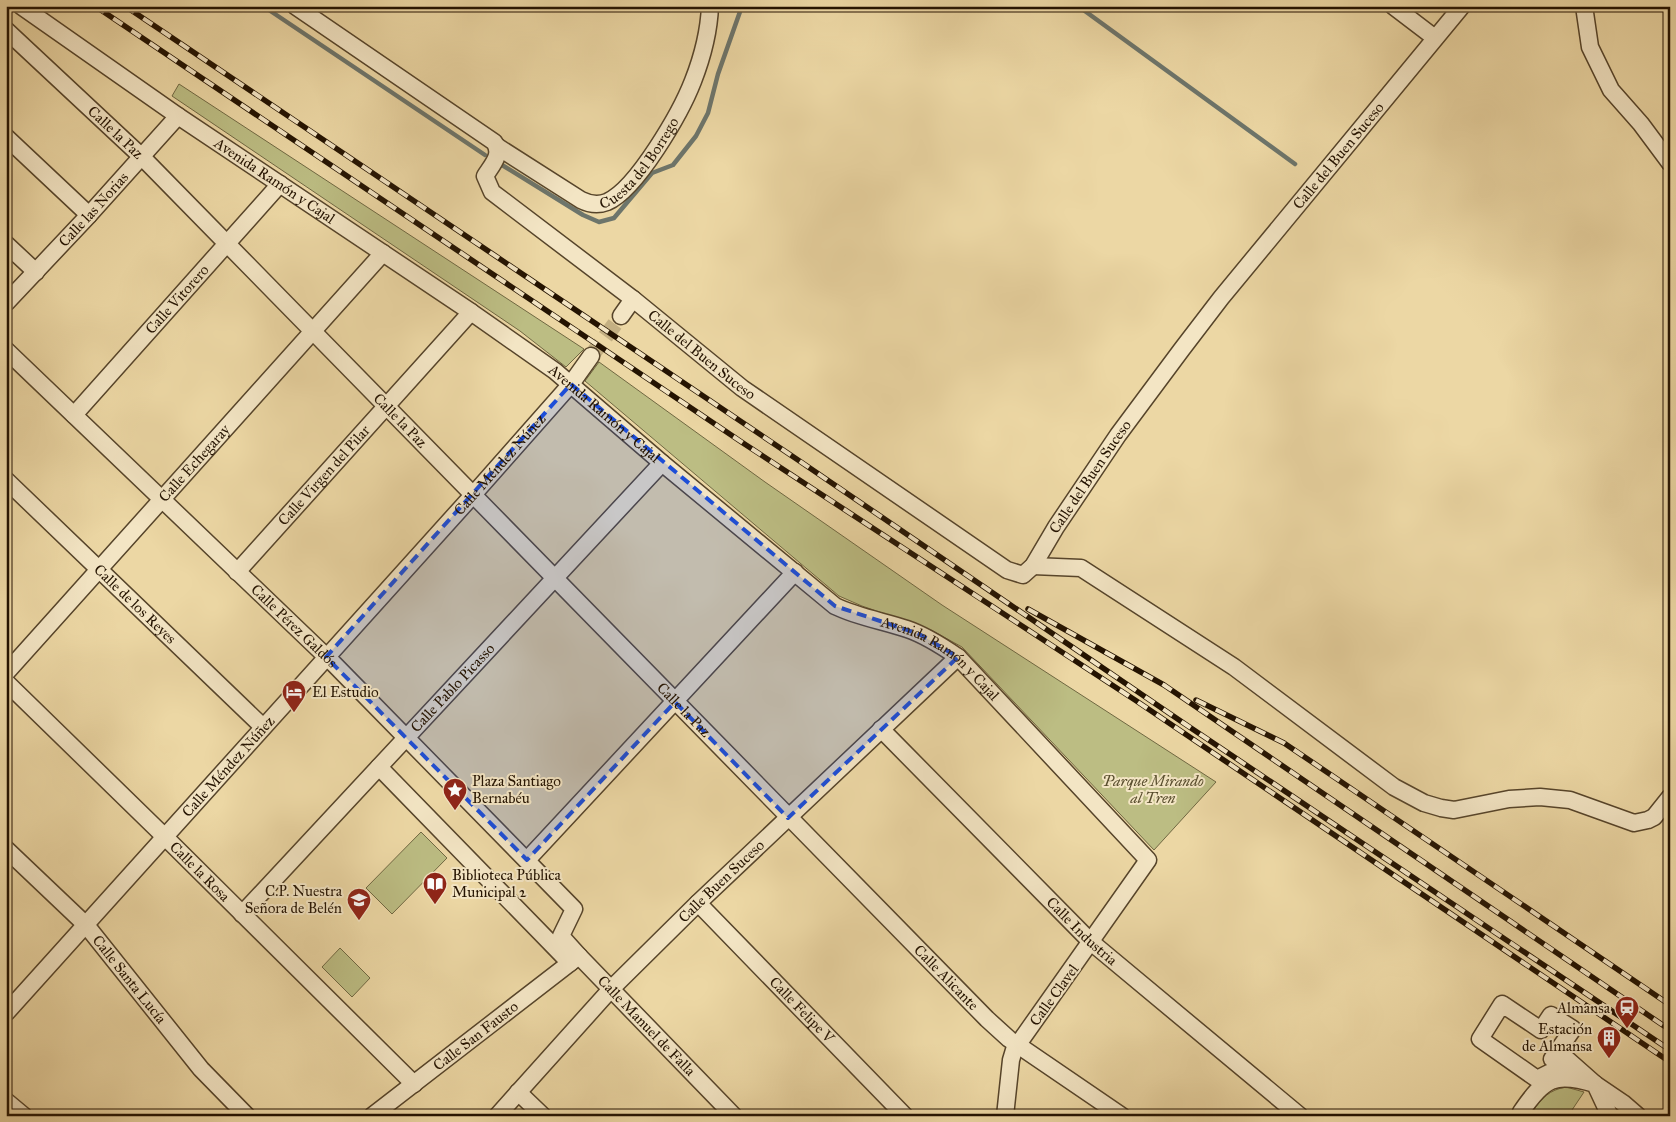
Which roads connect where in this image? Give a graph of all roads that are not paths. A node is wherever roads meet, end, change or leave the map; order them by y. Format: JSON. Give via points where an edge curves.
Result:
{"nodes":[{"id":1,"x":21,"y":6,"type":"edge"},
{"id":2,"x":295,"y":6,"type":"edge"},
{"id":3,"x":710,"y":6,"type":"edge"},
{"id":4,"x":1393,"y":6,"type":"edge"},
{"id":5,"x":1462,"y":6,"type":"edge"},
{"id":6,"x":1584,"y":6,"type":"edge"},
{"id":7,"x":6,"y":30,"type":"edge"},
{"id":8,"x":1435,"y":38,"type":"junction"},
{"id":9,"x":178,"y":116,"type":"junction"},
{"id":10,"x":6,"y":137,"type":"edge"},
{"id":11,"x":498,"y":147,"type":"junction"},
{"id":12,"x":142,"y":157,"type":"junction"},
{"id":13,"x":1670,"y":164,"type":"edge"},
{"id":14,"x":280,"y":184,"type":"junction"},
{"id":15,"x":89,"y":215,"type":"junction"},
{"id":16,"x":227,"y":243,"type":"junction"},
{"id":17,"x":6,"y":244,"type":"edge"},
{"id":18,"x":383,"y":253,"type":"junction"},
{"id":19,"x":36,"y":272,"type":"junction"},
{"id":20,"x":633,"y":299,"type":"junction"},
{"id":21,"x":6,"y":303,"type":"edge"},
{"id":22,"x":471,"y":312,"type":"junction"},
{"id":23,"x":622,"y":316,"type":"tunnel mouth"},
{"id":24,"x":312,"y":331,"type":"junction"},
{"id":25,"x":6,"y":350,"type":"edge"},
{"id":26,"x":591,"y":356,"type":"tunnel mouth"},
{"id":27,"x":571,"y":384,"type":"junction"},
{"id":28,"x":386,"y":406,"type":"junction"},
{"id":29,"x":74,"y":414,"type":"junction"},
{"id":30,"x":662,"y":463,"type":"junction"},
{"id":31,"x":6,"y":480,"type":"edge"},
{"id":32,"x":472,"y":496,"type":"junction"},
{"id":33,"x":163,"y":499,"type":"junction"},
{"id":34,"x":1033,"y":566,"type":"junction"},
{"id":35,"x":100,"y":569,"type":"junction"},
{"id":36,"x":237,"y":572,"type":"junction"},
{"id":37,"x":795,"y":572,"type":"junction"},
{"id":38,"x":554,"y":578,"type":"junction"},
{"id":39,"x":326,"y":657,"type":"junction"},
{"id":40,"x":958,"y":657,"type":"junction"},
{"id":41,"x":6,"y":673,"type":"edge"},
{"id":42,"x":6,"y":682,"type":"edge"},
{"id":43,"x":676,"y":702,"type":"junction"},
{"id":44,"x":263,"y":727,"type":"junction"},
{"id":45,"x":881,"y":729,"type":"junction"},
{"id":46,"x":406,"y":739,"type":"junction"},
{"id":47,"x":379,"y":767,"type":"junction"},
{"id":48,"x":1670,"y":797,"type":"edge"},
{"id":49,"x":788,"y":818,"type":"junction"},
{"id":50,"x":165,"y":837,"type":"junction"},
{"id":51,"x":6,"y":849,"type":"edge"},
{"id":52,"x":526,"y":860,"type":"junction"},
{"id":53,"x":1148,"y":860,"type":"joint"},
{"id":54,"x":698,"y":903,"type":"junction"},
{"id":55,"x":242,"y":914,"type":"junction"},
{"id":56,"x":86,"y":926,"type":"junction"},
{"id":57,"x":561,"y":936,"type":"joint"},
{"id":58,"x":1091,"y":942,"type":"junction"},
{"id":59,"x":575,"y":959,"type":"junction"},
{"id":60,"x":611,"y":989,"type":"junction"},
{"id":61,"x":6,"y":1013,"type":"edge"},
{"id":62,"x":1018,"y":1045,"type":"junction"},
{"id":63,"x":1558,"y":1051,"type":"junction"},
{"id":64,"x":414,"y":1084,"type":"junction"},
{"id":65,"x":1596,"y":1084,"type":"junction"},
{"id":66,"x":518,"y":1092,"type":"junction"},
{"id":67,"x":6,"y":1101,"type":"edge"},
{"id":68,"x":24,"y":1116,"type":"edge"},
{"id":69,"x":247,"y":1116,"type":"edge"},
{"id":70,"x":372,"y":1116,"type":"edge"},
{"id":71,"x":497,"y":1116,"type":"edge"},
{"id":72,"x":543,"y":1116,"type":"edge"},
{"id":73,"x":734,"y":1116,"type":"edge"},
{"id":74,"x":905,"y":1116,"type":"edge"},
{"id":75,"x":1005,"y":1116,"type":"edge"},
{"id":76,"x":1122,"y":1116,"type":"edge"},
{"id":77,"x":1300,"y":1116,"type":"edge"},
{"id":78,"x":1520,"y":1116,"type":"edge"},
{"id":79,"x":1610,"y":1116,"type":"edge"},
{"id":80,"x":1638,"y":1116,"type":"edge"}],
"edges":[{"from":1,"to":9,"type":"street","name":"Avenida Ramón y Cajal"},
{"from":2,"to":11,"type":"street"},
{"from":3,"to":11,"type":"street","name":"Cuesta del Borrego","via":[[700,61],[683,104],[651,156],[617,195],[598,204],[590,204]]},
{"from":4,"to":8,"type":"street"},
{"from":5,"to":8,"type":"street","name":"Calle del Buen Suceso"},
{"from":6,"to":13,"type":"street","via":[[1590,47],[1611,90]]},
{"from":7,"to":12,"type":"street","name":"Calle la Paz"},
{"from":8,"to":34,"type":"street","name":"Calle del Buen Suceso","via":[[1182,349],[1118,435]]},
{"from":9,"to":12,"type":"street","name":"Calle las Norias"},
{"from":9,"to":14,"type":"street","name":"Avenida Ramón y Cajal"},
{"from":10,"to":15,"type":"street"},
{"from":11,"to":20,"type":"street","via":[[498,155],[486,176],[492,192]]},
{"from":12,"to":15,"type":"street","name":"Calle las Norias"},
{"from":12,"to":16,"type":"street","name":"Calle la Paz"},
{"from":14,"to":16,"type":"street","name":"Calle Vitorero"},
{"from":14,"to":18,"type":"street","name":"Avenida Ramón y Cajal"},
{"from":15,"to":19,"type":"street","name":"Calle las Norias"},
{"from":16,"to":24,"type":"street","name":"Calle la Paz"},
{"from":16,"to":29,"type":"street","name":"Calle Vitorero"},
{"from":17,"to":19,"type":"street"},
{"from":18,"to":22,"type":"street","name":"Avenida Ramón y Cajal"},
{"from":18,"to":24,"type":"street","name":"Calle Echegaray"},
{"from":19,"to":21,"type":"street","name":"Calle las Norias"},
{"from":20,"to":23,"type":"street"},
{"from":20,"to":34,"type":"street","name":"Calle del Buen Suceso","via":[[742,388],[1007,570],[1023,575]]},
{"from":22,"to":27,"type":"street","name":"Avenida Ramón y Cajal"},
{"from":22,"to":28,"type":"street","name":"Calle Virgen del Pilar"},
{"from":24,"to":28,"type":"street","name":"Calle la Paz"},
{"from":24,"to":33,"type":"street","name":"Calle Echegaray"},
{"from":25,"to":29,"type":"street","name":"Calle Pérez Galdós"},
{"from":26,"to":27,"type":"street","name":"Calle Méndez Núñez"},
{"from":27,"to":30,"type":"street","name":"Avenida Ramón y Cajal"},
{"from":27,"to":32,"type":"street","name":"Calle Méndez Núñez"},
{"from":28,"to":32,"type":"street","name":"Calle la Paz"},
{"from":28,"to":36,"type":"street","name":"Calle Virgen del Pilar"},
{"from":29,"to":33,"type":"street","name":"Calle Pérez Galdós"},
{"from":30,"to":37,"type":"street","name":"Avenida Ramón y Cajal"},
{"from":30,"to":38,"type":"street","name":"Calle Pablo Picasso"},
{"from":31,"to":35,"type":"street","name":"Calle de los Reyes"},
{"from":32,"to":38,"type":"street","name":"Calle la Paz"},
{"from":32,"to":39,"type":"street","name":"Calle Méndez Núñez"},
{"from":33,"to":35,"type":"street","name":"Calle Echegaray"},
{"from":33,"to":36,"type":"street","name":"Calle Pérez Galdós"},
{"from":34,"to":48,"type":"street","via":[[1081,568],[1234,668],[1394,787],[1424,803],[1454,810],[1509,799],[1570,800],[1634,823],[1654,817]]},
{"from":35,"to":41,"type":"street","name":"Calle Echegaray"},
{"from":35,"to":44,"type":"street","name":"Calle de los Reyes"},
{"from":36,"to":39,"type":"street","name":"Calle Pérez Galdós"},
{"from":37,"to":40,"type":"street","name":"Avenida Ramón y Cajal","via":[[836,606],[919,634]]},
{"from":37,"to":43,"type":"street"},
{"from":38,"to":43,"type":"street","name":"Calle la Paz"},
{"from":38,"to":46,"type":"street","name":"Calle Pablo Picasso"},
{"from":39,"to":44,"type":"street","name":"Calle Méndez Núñez"},
{"from":39,"to":46,"type":"street","name":"Calle Pérez Galdós"},
{"from":40,"to":45,"type":"street","name":"Calle Buen Suceso"},
{"from":40,"to":53,"type":"street","name":"Avenida Ramón y Cajal"},
{"from":42,"to":50,"type":"street","name":"Calle la Rosa"},
{"from":43,"to":49,"type":"street","name":"Calle la Paz"},
{"from":43,"to":52,"type":"street"},
{"from":44,"to":50,"type":"street","name":"Calle Méndez Núñez"},
{"from":45,"to":49,"type":"street","name":"Calle Buen Suceso"},
{"from":45,"to":58,"type":"street","name":"Calle Industria"},
{"from":46,"to":47,"type":"street","name":"Calle Pablo Picasso"},
{"from":46,"to":52,"type":"street","name":"Calle Pérez Galdós"},
{"from":47,"to":55,"type":"street","name":"Calle Pablo Picasso"},
{"from":47,"to":59,"type":"street"},
{"from":49,"to":54,"type":"street","name":"Calle Buen Suceso"},
{"from":49,"to":62,"type":"street","name":"Calle Alicante","via":[[987,1019]]},
{"from":50,"to":55,"type":"street","name":"Calle la Rosa"},
{"from":50,"to":56,"type":"street","name":"Calle Méndez Núñez"},
{"from":51,"to":56,"type":"street","name":"Calle Santa Lucía"},
{"from":52,"to":57,"type":"street","name":"Calle Pérez Galdós","via":[[574,909]]},
{"from":53,"to":58,"type":"street","name":"Calle Clavel"},
{"from":54,"to":60,"type":"street","name":"Calle Buen Suceso"},
{"from":54,"to":74,"type":"street","name":"Calle Felipe V"},
{"from":55,"to":64,"type":"street","name":"Calle la Rosa"},
{"from":56,"to":61,"type":"street","name":"Calle Méndez Núñez"},
{"from":56,"to":69,"type":"street","name":"Calle Santa Lucía","via":[[201,1069]]},
{"from":57,"to":59,"type":"street","name":"Calle Manuel de Falla"},
{"from":58,"to":62,"type":"street","name":"Calle Clavel"},
{"from":58,"to":77,"type":"street","name":"Calle Industria"},
{"from":59,"to":60,"type":"street","name":"Calle Manuel de Falla"},
{"from":59,"to":64,"type":"street","name":"Calle San Fausto"},
{"from":60,"to":66,"type":"street","name":"Calle Buen Suceso"},
{"from":60,"to":73,"type":"street","name":"Calle Manuel de Falla"},
{"from":62,"to":75,"type":"street","name":"Calle Clavel","via":[[1012,1054]]},
{"from":62,"to":76,"type":"street","name":"Calle Alicante"},
{"from":63,"to":63,"type":"street","via":[[1573,1029],[1551,1014],[1541,1030],[1502,1004],[1480,1039],[1538,1078],[1565,1069],[1552,1059]]},
{"from":63,"to":65,"type":"street"},
{"from":64,"to":70,"type":"street","name":"Calle San Fausto"},
{"from":65,"to":78,"type":"street","via":[[1562,1078],[1546,1083],[1533,1094]]},
{"from":65,"to":79,"type":"street"},
{"from":65,"to":80,"type":"street"},
{"from":66,"to":71,"type":"street","name":"Calle Buen Suceso"},
{"from":66,"to":72,"type":"street"},
{"from":67,"to":68,"type":"street"}]}
